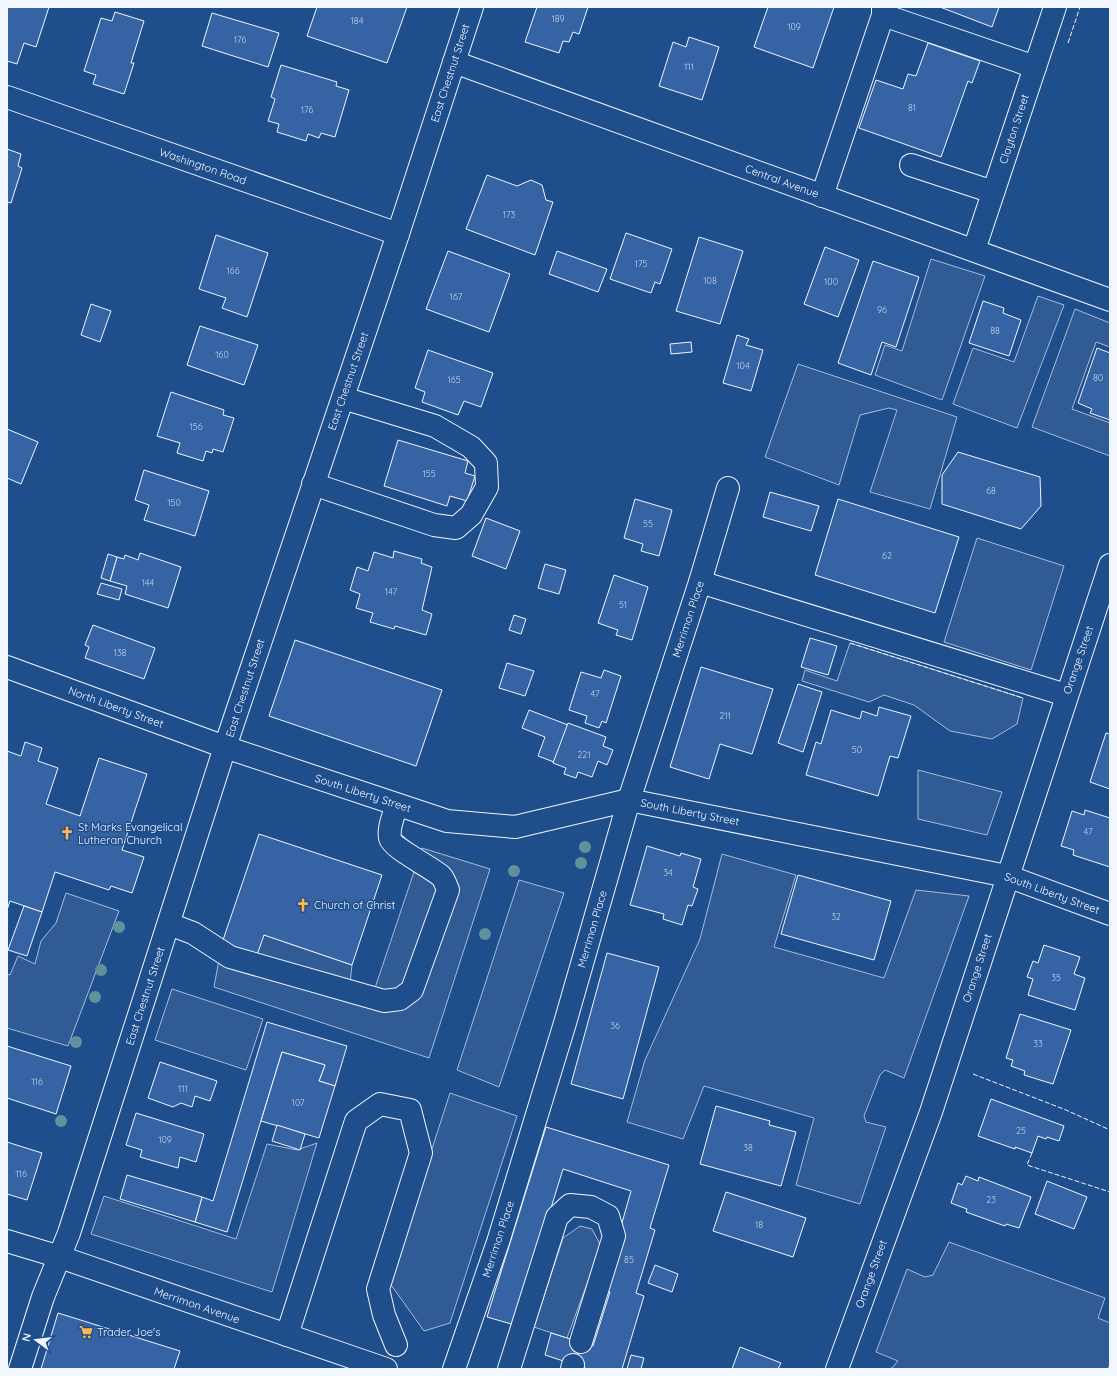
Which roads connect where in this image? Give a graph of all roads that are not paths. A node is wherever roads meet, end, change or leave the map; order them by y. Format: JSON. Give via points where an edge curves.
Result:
{"nodes":[{"id":1,"x":472,"y":7,"type":"edge"},
{"id":2,"x":1055,"y":7,"type":"edge"},
{"id":3,"x":883,"y":11,"type":"edge"},
{"id":4,"x":454,"y":62,"type":"junction"},
{"id":5,"x":1035,"y":67,"type":"junction"},
{"id":6,"x":7,"y":97,"type":"edge"},
{"id":7,"x":911,"y":165,"type":"dead end"},
{"id":8,"x":993,"y":192,"type":"junction"},
{"id":9,"x":822,"y":196,"type":"junction"},
{"id":10,"x":398,"y":234,"type":"junction"},
{"id":11,"x":974,"y":250,"type":"junction"},
{"id":12,"x":1110,"y":300,"type":"edge"},
{"id":13,"x":343,"y":398,"type":"junction"},
{"id":14,"x":313,"y":484,"type":"junction"},
{"id":15,"x":728,"y":488,"type":"dead end"},
{"id":16,"x":1110,"y":565,"type":"edge"},
{"id":17,"x":700,"y":582,"type":"junction"},
{"id":18,"x":7,"y":667,"type":"edge"},
{"id":19,"x":1066,"y":695,"type":"junction"},
{"id":20,"x":225,"y":747,"type":"junction"},
{"id":21,"x":629,"y":800,"type":"junction"},
{"id":22,"x":397,"y":805,"type":"junction"},
{"id":23,"x":1007,"y":876,"type":"junction"},
{"id":24,"x":1110,"y":914,"type":"edge"},
{"id":25,"x":169,"y":924,"type":"junction"},
{"id":26,"x":7,"y":1241,"type":"edge"},
{"id":27,"x":60,"y":1257,"type":"junction"},
{"id":28,"x":287,"y":1335,"type":"junction"},
{"id":29,"x":581,"y":1342,"type":"dead end"},
{"id":30,"x":396,"y":1345,"type":"dead end"},
{"id":31,"x":20,"y":1369,"type":"edge"},
{"id":32,"x":386,"y":1369,"type":"edge"},
{"id":33,"x":454,"y":1369,"type":"edge"},
{"id":34,"x":509,"y":1369,"type":"edge"},
{"id":35,"x":837,"y":1369,"type":"edge"}],
"edges":[{"from":1,"to":4,"type":"street","name":"East Chestnut Street"},
{"from":2,"to":5,"type":"street","name":"Clayton Street"},
{"from":3,"to":5,"type":"street"},
{"from":3,"to":9,"type":"street"},
{"from":4,"to":9,"type":"street","name":"Central Avenue"},
{"from":4,"to":10,"type":"street","name":"East Chestnut Street"},
{"from":5,"to":8,"type":"street","name":"Clayton Street"},
{"from":6,"to":10,"type":"street","name":"Washington Road"},
{"from":7,"to":8,"type":"street"},
{"from":8,"to":11,"type":"street","name":"Clayton Street"},
{"from":9,"to":11,"type":"street","name":"Central Avenue"},
{"from":10,"to":13,"type":"street","name":"East Chestnut Street"},
{"from":11,"to":12,"type":"street","name":"Central Avenue"},
{"from":13,"to":14,"type":"street","name":"East Chestnut Street"},
{"from":13,"to":14,"type":"street","via":[[436,426],[471,447],[486,463],[487,487],[471,515],[456,528],[434,525]]},
{"from":14,"to":20,"type":"street","name":"East Chestnut Street"},
{"from":15,"to":17,"type":"street","name":"Merrimon Place"},
{"from":16,"to":19,"type":"street","name":"Orange Street"},
{"from":17,"to":19,"type":"street"},
{"from":17,"to":21,"type":"street","name":"Merrimon Place"},
{"from":18,"to":20,"type":"street","name":"North Liberty Street"},
{"from":19,"to":23,"type":"street","name":"Orange Street"},
{"from":20,"to":22,"type":"street","name":"South Liberty Street"},
{"from":20,"to":25,"type":"street","name":"East Chestnut Street"},
{"from":21,"to":22,"type":"street","name":"South Liberty Street","via":[[515,827],[447,821]]},
{"from":21,"to":23,"type":"street","name":"South Liberty Street"},
{"from":21,"to":33,"type":"street","name":"Merrimon Place","via":[[503,1227]]},
{"from":22,"to":25,"type":"street","via":[[390,826],[390,839],[395,846],[442,877],[448,890],[412,990],[400,999],[384,1001],[230,957],[193,934]]},
{"from":23,"to":24,"type":"street","name":"South Liberty Street"},
{"from":23,"to":35,"type":"street","name":"Orange Street","via":[[931,1112]]},
{"from":25,"to":27,"type":"street","name":"East Chestnut Street","via":[[70,1233]]},
{"from":26,"to":27,"type":"street","name":"Merrimon Avenue"},
{"from":27,"to":28,"type":"street","name":"Merrimon Avenue"},
{"from":27,"to":31,"type":"street","name":"East Chestnut Street","via":[[43,1297]]},
{"from":28,"to":30,"type":"street","via":[[356,1121],[380,1104],[410,1110],[421,1152],[378,1289],[384,1315]]},
{"from":28,"to":32,"type":"street","name":"Merrimon Avenue"},
{"from":29,"to":34,"type":"street","via":[[614,1236],[608,1216],[591,1206],[570,1205],[557,1217]]}]}
